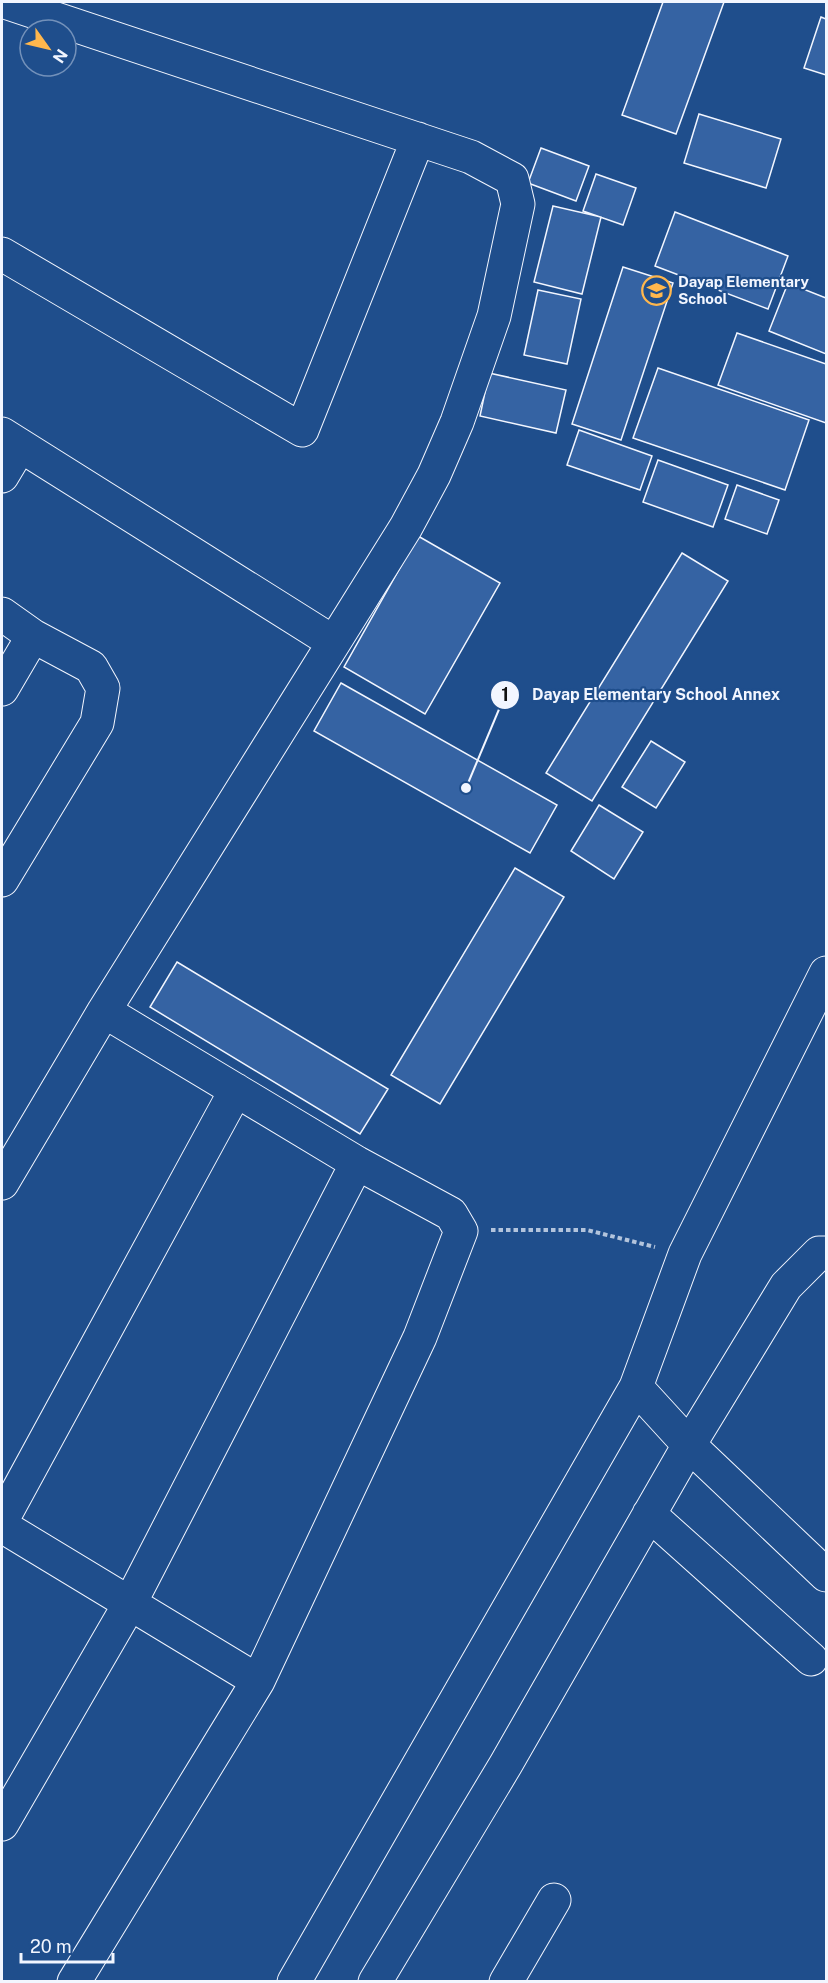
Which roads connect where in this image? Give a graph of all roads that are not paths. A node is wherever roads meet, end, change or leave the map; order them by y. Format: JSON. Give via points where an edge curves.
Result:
{"nodes":[{"id":1,"x":5,"y":2,"type":"edge"},
{"id":2,"x":418,"y":140,"type":"junction"},
{"id":3,"x":2,"y":254,"type":"edge"},
{"id":4,"x":11,"y":440,"type":"edge"},
{"id":5,"x":2,"y":476,"type":"edge"},
{"id":6,"x":2,"y":614,"type":"edge"},
{"id":7,"x":33,"y":636,"type":"junction"},
{"id":8,"x":333,"y":642,"type":"junction"},
{"id":9,"x":2,"y":688,"type":"edge"},
{"id":10,"x":2,"y":880,"type":"edge"},
{"id":11,"x":826,"y":973,"type":"edge"},
{"id":12,"x":104,"y":1011,"type":"junction"},
{"id":13,"x":236,"y":1090,"type":"junction"},
{"id":14,"x":357,"y":1163,"type":"junction"},
{"id":15,"x":2,"y":1183,"type":"edge"},
{"id":16,"x":826,"y":1253,"type":"edge"},
{"id":17,"x":636,"y":1387,"type":"junction"},
{"id":18,"x":689,"y":1445,"type":"junction"},
{"id":19,"x":649,"y":1514,"type":"junction"},
{"id":20,"x":2,"y":1520,"type":"edge"},
{"id":21,"x":2,"y":1526,"type":"edge"},
{"id":22,"x":826,"y":1575,"type":"edge"},
{"id":23,"x":129,"y":1605,"type":"junction"},
{"id":24,"x":812,"y":1659,"type":"dead end"},
{"id":25,"x":258,"y":1682,"type":"junction"},
{"id":26,"x":2,"y":1824,"type":"edge"},
{"id":27,"x":554,"y":1900,"type":"dead end"},
{"id":28,"x":74,"y":1982,"type":"edge"},
{"id":29,"x":294,"y":1982,"type":"edge"},
{"id":30,"x":375,"y":1982,"type":"edge"},
{"id":31,"x":506,"y":1982,"type":"edge"}],
"edges":[{"from":1,"to":2,"type":"street"},
{"from":2,"to":3,"type":"street","via":[[302,430]]},
{"from":2,"to":8,"type":"street","via":[[471,157],[512,179],[518,204],[494,316],[457,422],[406,527]]},
{"from":4,"to":5,"type":"street"},
{"from":4,"to":8,"type":"street"},
{"from":6,"to":7,"type":"street"},
{"from":7,"to":9,"type":"street"},
{"from":7,"to":10,"type":"street","via":[[91,667],[103,687],[97,723]]},
{"from":8,"to":12,"type":"street"},
{"from":11,"to":17,"type":"street","via":[[685,1254]]},
{"from":12,"to":13,"type":"street"},
{"from":12,"to":15,"type":"street"},
{"from":13,"to":14,"type":"street"},
{"from":13,"to":20,"type":"street"},
{"from":14,"to":23,"type":"street"},
{"from":14,"to":25,"type":"street","via":[[451,1214],[461,1231],[420,1337]]},
{"from":16,"to":18,"type":"street","via":[[819,1253],[786,1286]]},
{"from":17,"to":18,"type":"street"},
{"from":17,"to":29,"type":"street"},
{"from":18,"to":19,"type":"street"},
{"from":18,"to":22,"type":"street"},
{"from":19,"to":24,"type":"street"},
{"from":19,"to":30,"type":"street"},
{"from":21,"to":23,"type":"street"},
{"from":23,"to":25,"type":"street"},
{"from":23,"to":26,"type":"street"},
{"from":25,"to":28,"type":"street"},
{"from":27,"to":31,"type":"street"}]}
